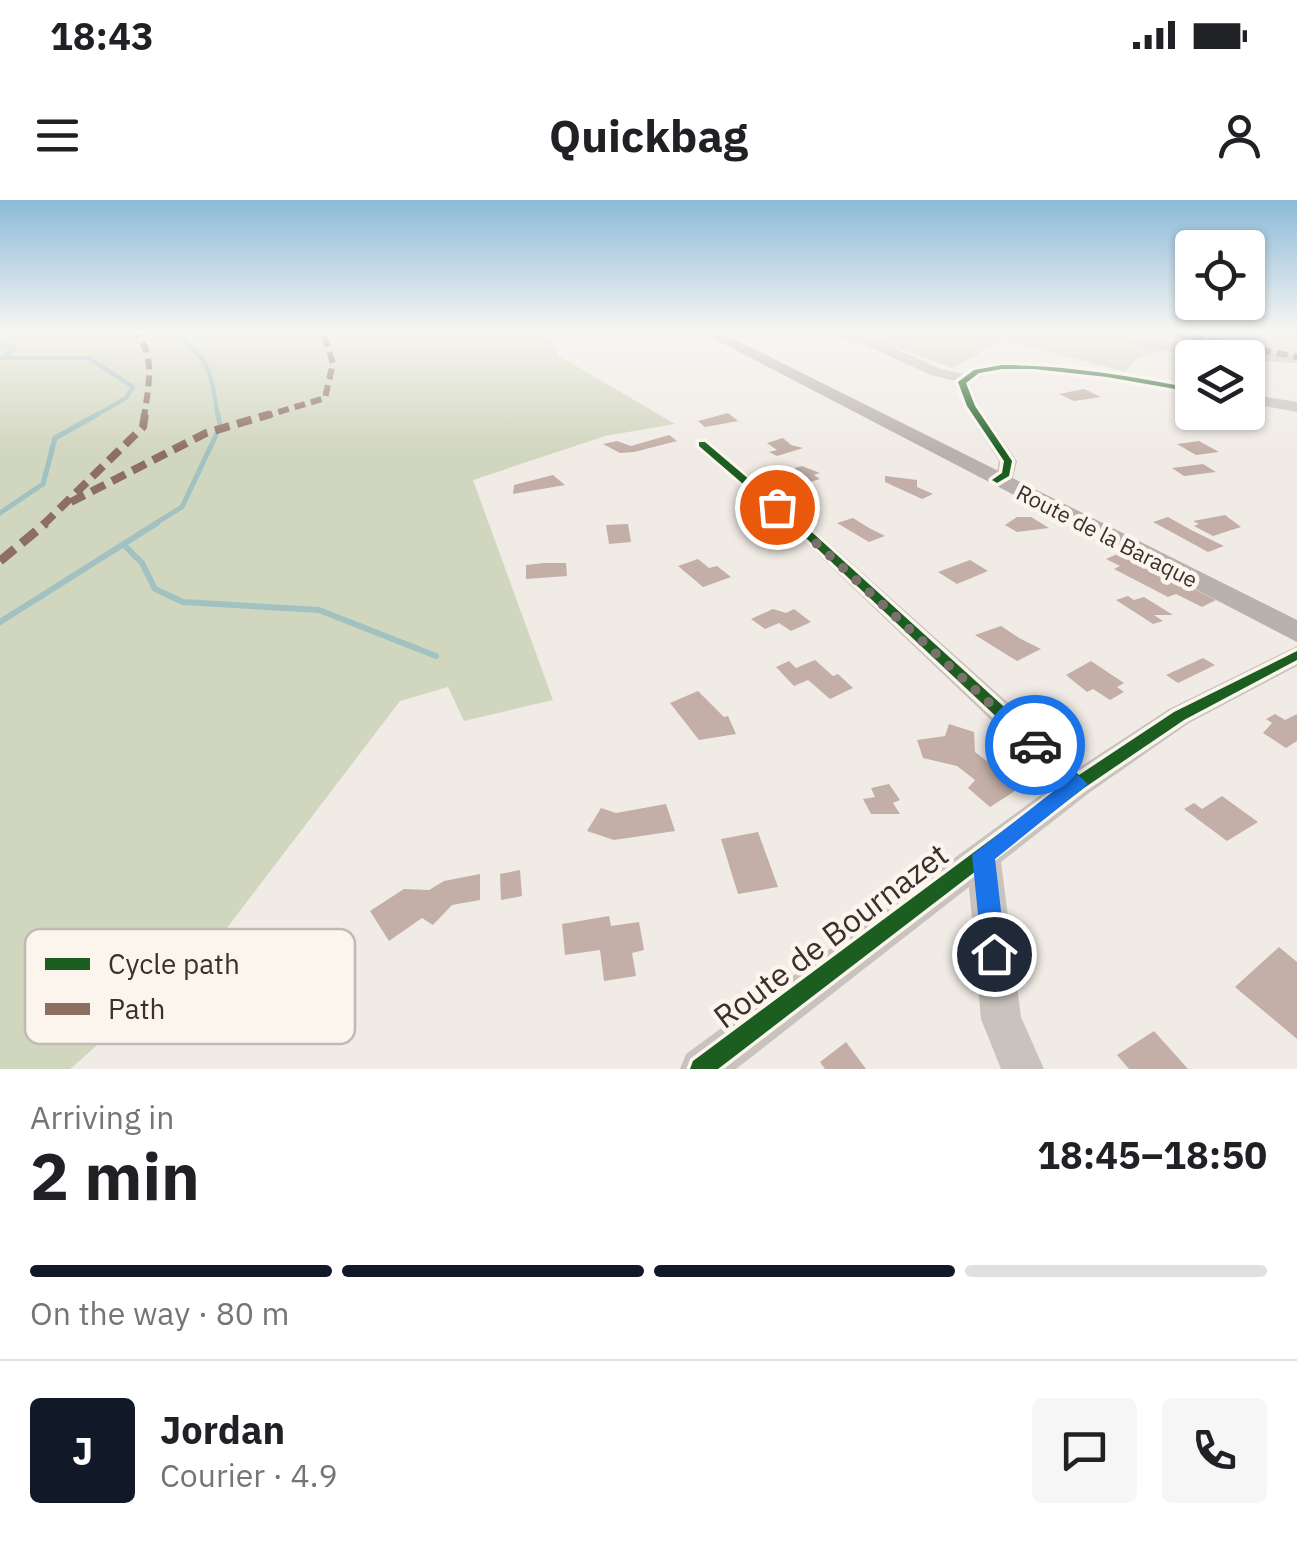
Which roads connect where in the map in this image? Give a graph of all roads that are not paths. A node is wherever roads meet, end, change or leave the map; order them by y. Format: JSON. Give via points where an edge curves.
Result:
{"nodes":[{"id":1,"x":786,"y":371,"type":"edge"},
{"id":2,"x":794,"y":371,"type":"edge"},
{"id":3,"x":933,"y":371,"type":"edge"},
{"id":4,"x":979,"y":371,"type":"edge"},
{"id":5,"x":1058,"y":371,"type":"edge"},
{"id":6,"x":962,"y":378,"type":"junction"},
{"id":7,"x":1175,"y":388,"type":"edge"},
{"id":8,"x":1265,"y":402,"type":"edge"},
{"id":9,"x":1297,"y":407,"type":"edge"},
{"id":10,"x":702,"y":444,"type":"dead end"},
{"id":11,"x":1001,"y":476,"type":"junction"},
{"id":12,"x":1297,"y":618,"type":"edge"},
{"id":13,"x":1297,"y":632,"type":"edge"},
{"id":14,"x":1297,"y":655,"type":"edge"},
{"id":15,"x":1078,"y":784,"type":"junction"},
{"id":16,"x":983,"y":855,"type":"junction"},
{"id":17,"x":701,"y":1069,"type":"edge"},
{"id":18,"x":1023,"y":1069,"type":"edge"}],
"edges":[{"from":1,"to":11,"type":"main road","name":"Route de la Baraque"},
{"from":2,"to":11,"type":"main road","name":"Route de la Baraque"},
{"from":3,"to":6,"type":"street"},
{"from":4,"to":6,"type":"street"},
{"from":5,"to":7,"type":"street"},
{"from":6,"to":11,"type":"street","via":[[971,406],[1008,461]]},
{"from":8,"to":9,"type":"street"},
{"from":10,"to":15,"type":"street"},
{"from":11,"to":12,"type":"main road","name":"Route de la Baraque"},
{"from":11,"to":13,"type":"main road","name":"Route de la Baraque"},
{"from":14,"to":15,"type":"street","name":"Route de Bournazet","via":[[1179,716]]},
{"from":15,"to":16,"type":"street","name":"Route de Bournazet"},
{"from":16,"to":17,"type":"street","name":"Route de Bournazet"},
{"from":16,"to":18,"type":"street","via":[[1001,1019]]}]}
